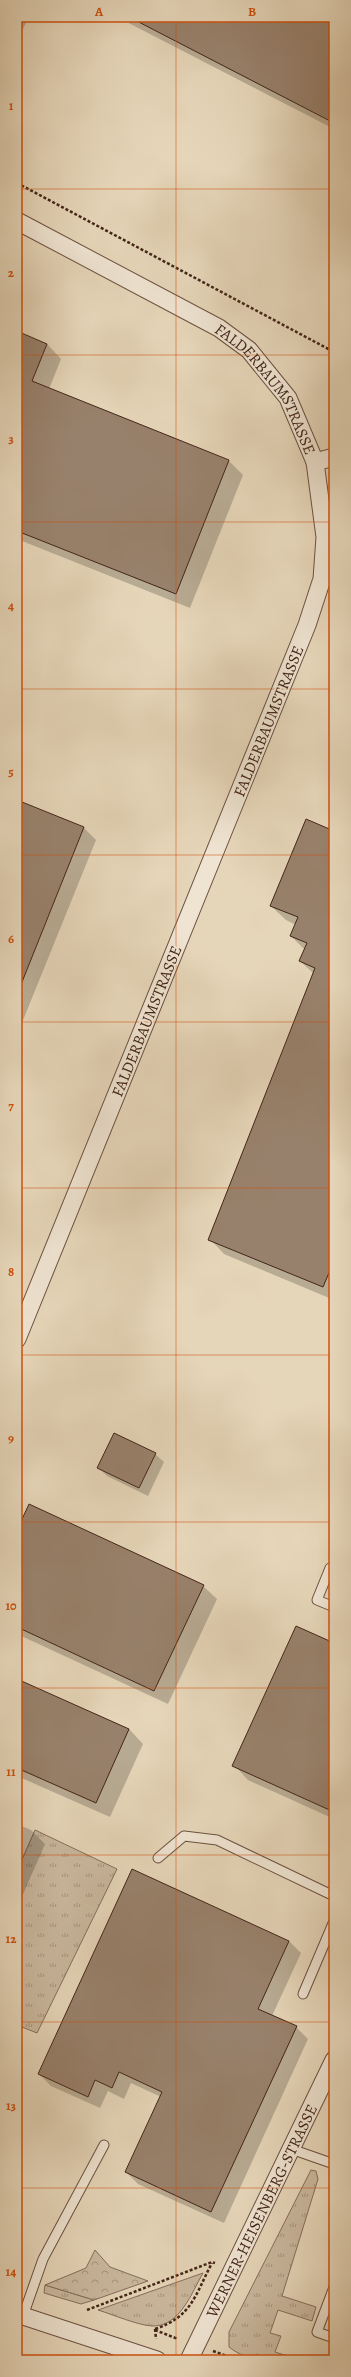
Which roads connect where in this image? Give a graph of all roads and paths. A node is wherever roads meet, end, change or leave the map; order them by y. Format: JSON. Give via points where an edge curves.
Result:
{"nodes":[{"id":1,"x":17,"y":183,"type":"edge"},
{"id":2,"x":17,"y":221,"type":"edge"},
{"id":3,"x":334,"y":352,"type":"edge"},
{"id":4,"x":334,"y":457,"type":"edge"},
{"id":5,"x":315,"y":462,"type":"junction"},
{"id":6,"x":17,"y":1339,"type":"edge"},
{"id":7,"x":330,"y":1568,"type":"dead end"},
{"id":8,"x":334,"y":1608,"type":"edge"},
{"id":9,"x":158,"y":1858,"type":"dead end"},
{"id":10,"x":334,"y":1896,"type":"edge"},
{"id":11,"x":334,"y":1921,"type":"edge"},
{"id":12,"x":303,"y":1994,"type":"dead end"},
{"id":13,"x":334,"y":2060,"type":"edge"},
{"id":14,"x":104,"y":2145,"type":"dead end"},
{"id":15,"x":291,"y":2150,"type":"junction"},
{"id":16,"x":334,"y":2164,"type":"edge"},
{"id":17,"x":212,"y":2262,"type":"junction"},
{"id":18,"x":232,"y":2270,"type":"junction"},
{"id":19,"x":334,"y":2287,"type":"edge"},
{"id":20,"x":87,"y":2310,"type":"dead end"},
{"id":21,"x":20,"y":2315,"type":"edge"},
{"id":22,"x":154,"y":2329,"type":"dead end"},
{"id":23,"x":334,"y":2338,"type":"edge"},
{"id":24,"x":120,"y":2354,"type":"edge"},
{"id":25,"x":157,"y":2360,"type":"edge"},
{"id":26,"x":189,"y":2360,"type":"edge"}],
"edges":[{"from":1,"to":3,"type":"path"},
{"from":2,"to":5,"type":"street","name":"FALDERBAUMSTRASSE","via":[[218,328],[249,350],[288,398]]},
{"from":4,"to":5,"type":"street"},
{"from":5,"to":6,"type":"street","name":"FALDERBAUMSTRASSE","via":[[325,537],[322,579],[307,625]]},
{"from":7,"to":8,"type":"lane","via":[[317,1600]]},
{"from":9,"to":10,"type":"lane","via":[[184,1836],[217,1840]]},
{"from":11,"to":12,"type":"lane"},
{"from":13,"to":15,"type":"street","name":"WERNER-HEISENBERG-STRASSE"},
{"from":14,"to":21,"type":"lane","via":[[43,2259]]},
{"from":15,"to":16,"type":"lane"},
{"from":15,"to":18,"type":"street","name":"WERNER-HEISENBERG-STRASSE"},
{"from":17,"to":18,"type":"path"},
{"from":17,"to":20,"type":"path"},
{"from":17,"to":22,"type":"path","via":[[188,2308],[178,2320]]},
{"from":18,"to":26,"type":"street","name":"WERNER-HEISENBERG-STRASSE"},
{"from":19,"to":23,"type":"lane","via":[[317,2332]]},
{"from":21,"to":24,"type":"street"},
{"from":24,"to":25,"type":"street"}]}
